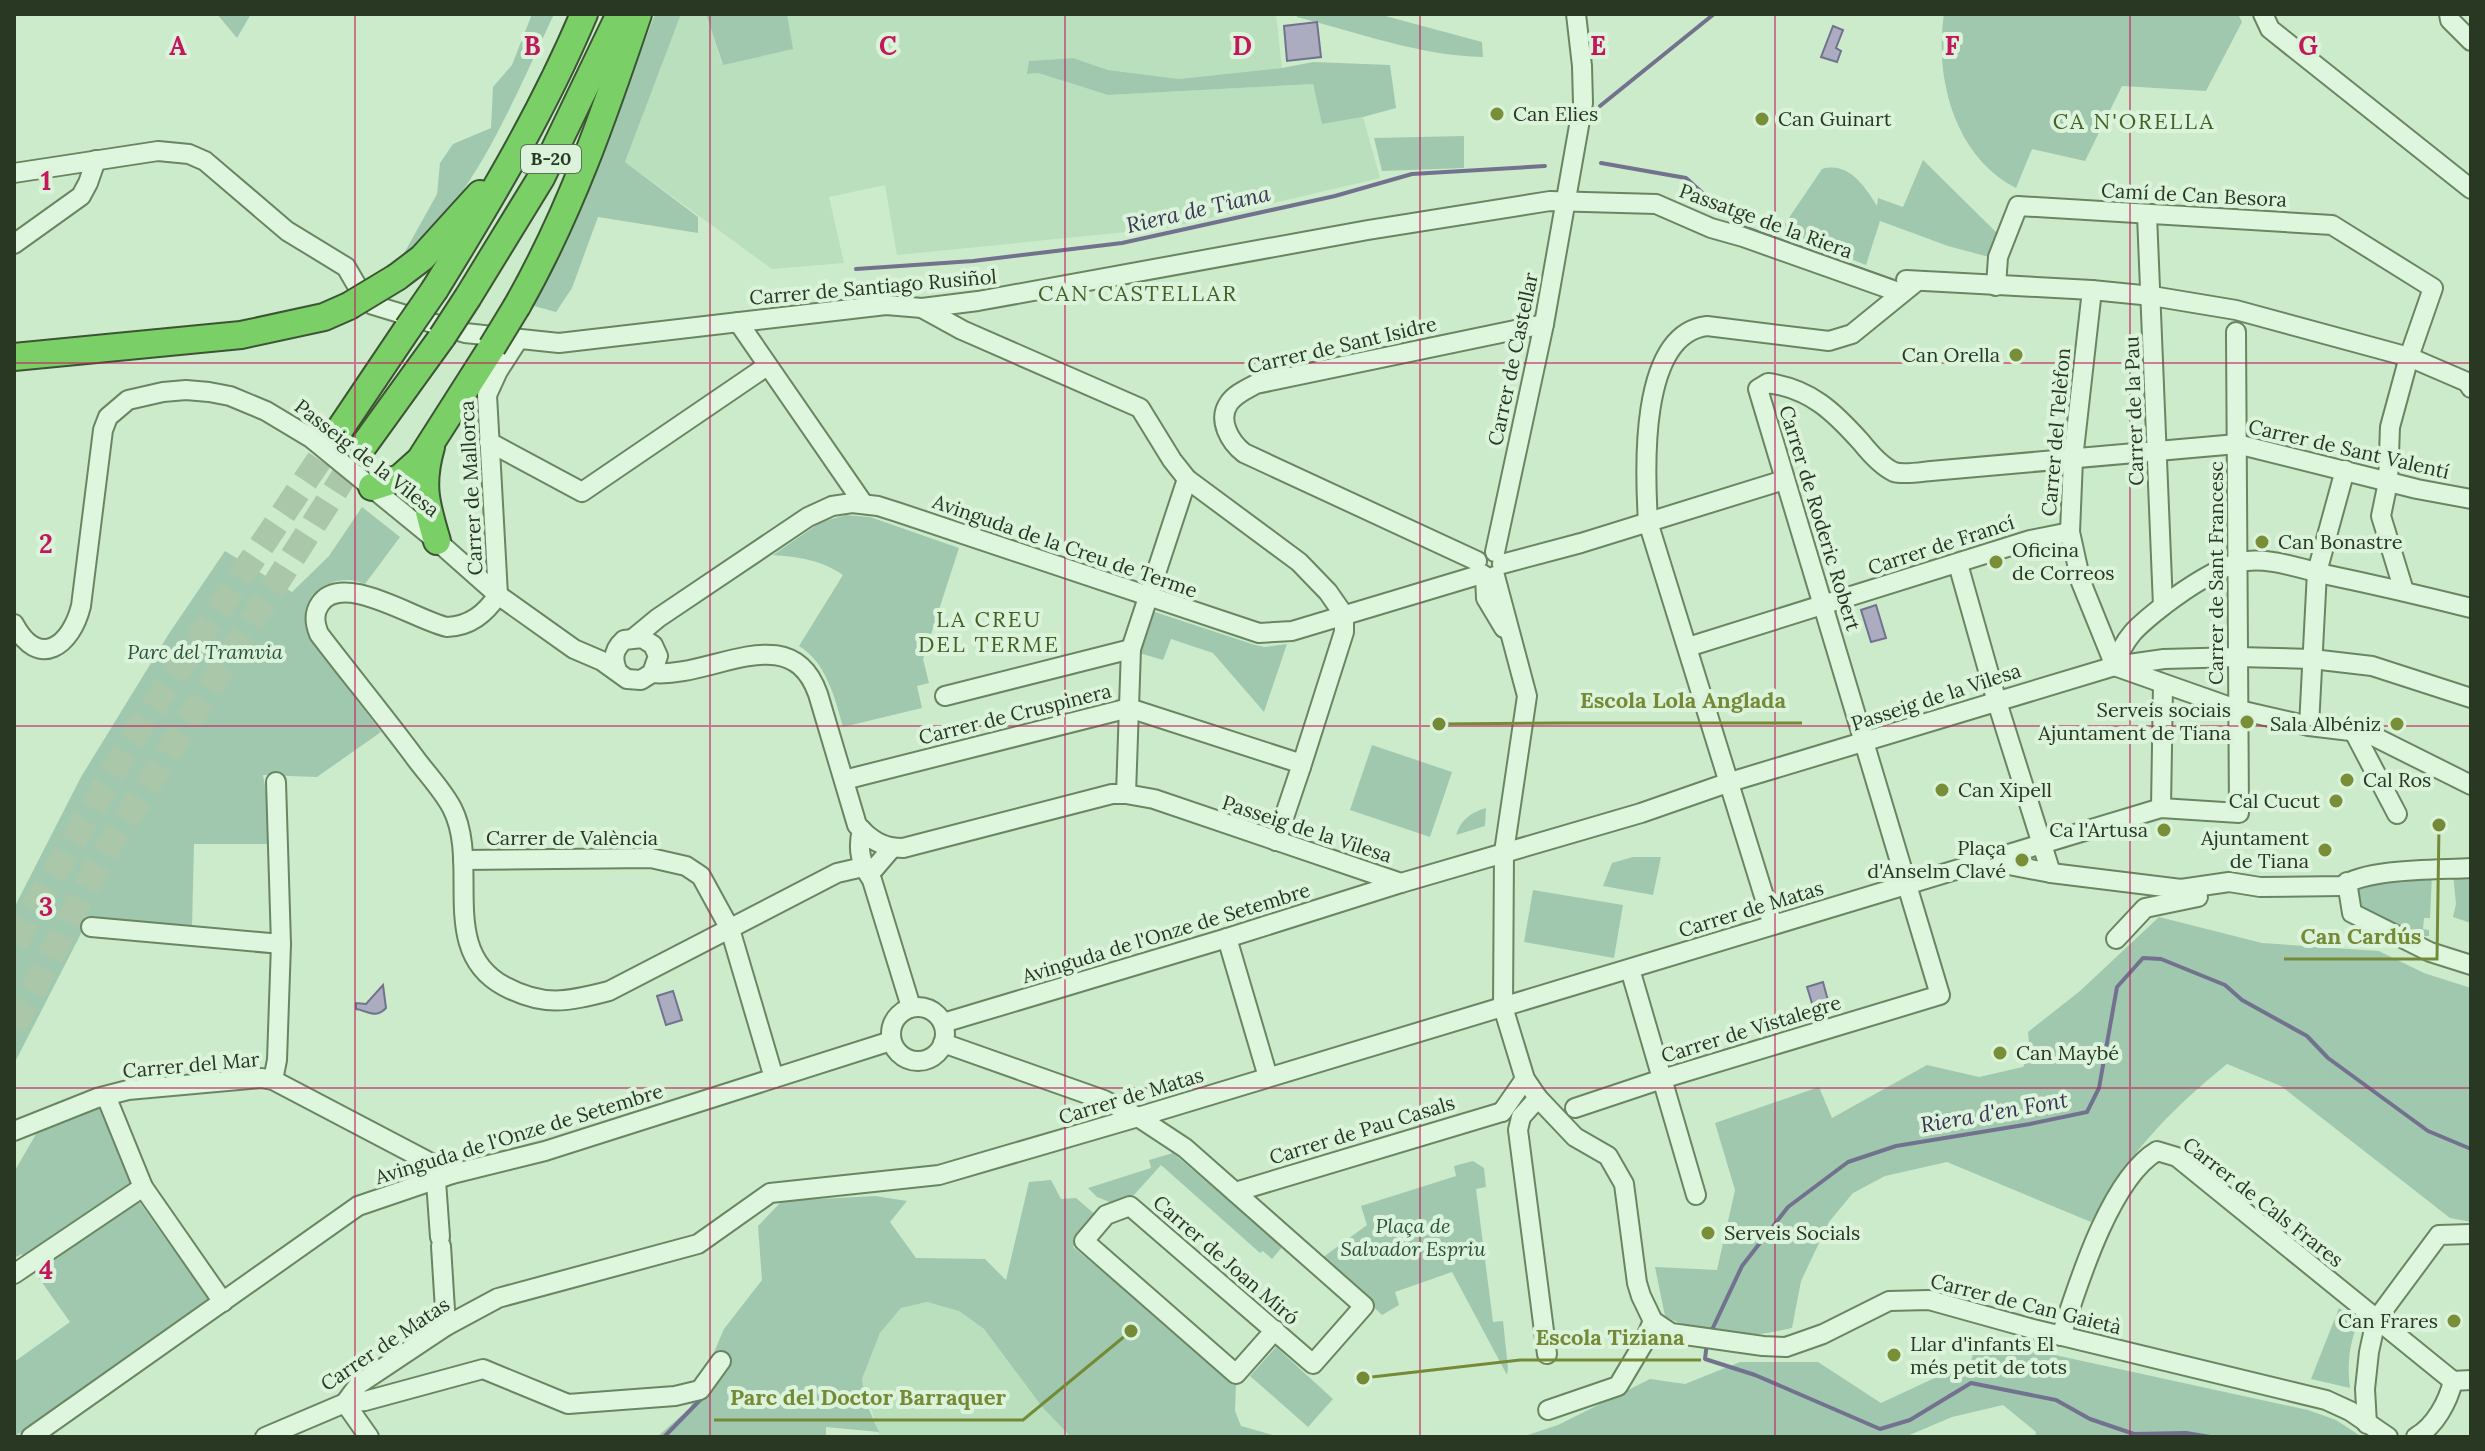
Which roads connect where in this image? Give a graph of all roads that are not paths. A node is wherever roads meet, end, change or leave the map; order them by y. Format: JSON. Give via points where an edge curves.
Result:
{"nodes":[{"id":1,"x":584,"y":14,"type":"edge"},
{"id":2,"x":620,"y":14,"type":"edge"},
{"id":3,"x":638,"y":14,"type":"edge"},
{"id":4,"x":1576,"y":14,"type":"edge"},
{"id":5,"x":2263,"y":14,"type":"edge"},
{"id":6,"x":2449,"y":14,"type":"edge"},
{"id":7,"x":2471,"y":41,"type":"edge"},
{"id":8,"x":517,"y":152,"type":"junction"},
{"id":9,"x":96,"y":160,"type":"junction"},
{"id":10,"x":14,"y":173,"type":"edge"},
{"id":11,"x":2471,"y":189,"type":"edge"},
{"id":12,"x":1566,"y":202,"type":"junction"},
{"id":13,"x":2147,"y":215,"type":"junction"},
{"id":14,"x":14,"y":244,"type":"edge"},
{"id":15,"x":1907,"y":285,"type":"junction"},
{"id":16,"x":1996,"y":286,"type":"junction"},
{"id":17,"x":2092,"y":290,"type":"junction"},
{"id":18,"x":2152,"y":296,"type":"junction"},
{"id":19,"x":922,"y":308,"type":"junction"},
{"id":20,"x":738,"y":322,"type":"junction"},
{"id":21,"x":1544,"y":324,"type":"junction"},
{"id":22,"x":2236,"y":332,"type":"dead end"},
{"id":23,"x":518,"y":340,"type":"junction"},
{"id":24,"x":14,"y":357,"type":"edge"},
{"id":25,"x":2409,"y":357,"type":"junction"},
{"id":26,"x":767,"y":366,"type":"junction"},
{"id":27,"x":2471,"y":388,"type":"edge"},
{"id":28,"x":340,"y":429,"type":"tunnel mouth"},
{"id":29,"x":433,"y":441,"type":"junction"},
{"id":30,"x":489,"y":442,"type":"junction"},
{"id":31,"x":2237,"y":444,"type":"junction"},
{"id":32,"x":364,"y":445,"type":"tunnel mouth"},
{"id":33,"x":2157,"y":451,"type":"junction"},
{"id":34,"x":2073,"y":459,"type":"junction"},
{"id":35,"x":2345,"y":470,"type":"junction"},
{"id":36,"x":1187,"y":479,"type":"junction"},
{"id":37,"x":1784,"y":480,"type":"junction"},
{"id":38,"x":2388,"y":482,"type":"junction"},
{"id":39,"x":372,"y":487,"type":"junction"},
{"id":40,"x":2471,"y":499,"type":"edge"},
{"id":41,"x":863,"y":503,"type":"junction"},
{"id":42,"x":1648,"y":522,"type":"junction"},
{"id":43,"x":2070,"y":532,"type":"junction"},
{"id":44,"x":437,"y":541,"type":"junction"},
{"id":45,"x":2237,"y":563,"type":"junction"},
{"id":46,"x":1958,"y":564,"type":"junction"},
{"id":47,"x":1489,"y":567,"type":"junction"},
{"id":48,"x":2317,"y":572,"type":"junction"},
{"id":49,"x":2404,"y":591,"type":"junction"},
{"id":50,"x":498,"y":595,"type":"junction"},
{"id":51,"x":1147,"y":597,"type":"junction"},
{"id":52,"x":1823,"y":605,"type":"junction"},
{"id":53,"x":2163,"y":606,"type":"junction"},
{"id":54,"x":2471,"y":608,"type":"edge"},
{"id":55,"x":1344,"y":615,"type":"junction"},
{"id":56,"x":14,"y":624,"type":"edge"},
{"id":57,"x":566,"y":643,"type":"junction"},
{"id":58,"x":1688,"y":647,"type":"junction"},
{"id":59,"x":1131,"y":649,"type":"junction"},
{"id":60,"x":644,"y":651,"type":"junction"},
{"id":61,"x":2238,"y":657,"type":"junction"},
{"id":62,"x":2312,"y":659,"type":"junction"},
{"id":63,"x":2115,"y":666,"type":"junction"},
{"id":64,"x":617,"y":670,"type":"junction"},
{"id":65,"x":2163,"y":685,"type":"junction"},
{"id":66,"x":945,"y":696,"type":"dead end"},
{"id":67,"x":2471,"y":698,"type":"edge"},
{"id":68,"x":1997,"y":702,"type":"junction"},
{"id":69,"x":1129,"y":708,"type":"junction"},
{"id":70,"x":2239,"y":710,"type":"junction"},
{"id":71,"x":2309,"y":726,"type":"junction"},
{"id":72,"x":2354,"y":732,"type":"junction"},
{"id":73,"x":1865,"y":743,"type":"junction"},
{"id":74,"x":1301,"y":767,"type":"junction"},
{"id":75,"x":844,"y":780,"type":"junction"},
{"id":76,"x":276,"y":782,"type":"dead end"},
{"id":77,"x":1730,"y":782,"type":"junction"},
{"id":78,"x":2471,"y":785,"type":"edge"},
{"id":79,"x":1126,"y":794,"type":"junction"},
{"id":80,"x":2161,"y":808,"type":"junction"},
{"id":81,"x":2239,"y":813,"type":"joint"},
{"id":82,"x":2397,"y":814,"type":"dead end"},
{"id":83,"x":862,"y":830,"type":"junction"},
{"id":84,"x":1276,"y":841,"type":"junction"},
{"id":85,"x":2042,"y":842,"type":"junction"},
{"id":86,"x":885,"y":846,"type":"junction"},
{"id":87,"x":1504,"y":852,"type":"junction"},
{"id":88,"x":463,"y":860,"type":"junction"},
{"id":89,"x":1987,"y":860,"type":"junction"},
{"id":90,"x":2471,"y":868,"type":"edge"},
{"id":91,"x":870,"y":872,"type":"junction"},
{"id":92,"x":2051,"y":873,"type":"junction"},
{"id":93,"x":2347,"y":882,"type":"junction"},
{"id":94,"x":1401,"y":883,"type":"junction"},
{"id":95,"x":2239,"y":884,"type":"junction"},
{"id":96,"x":1908,"y":886,"type":"junction"},
{"id":97,"x":1773,"y":925,"type":"junction"},
{"id":98,"x":91,"y":927,"type":"dead end"},
{"id":99,"x":730,"y":929,"type":"junction"},
{"id":100,"x":1227,"y":938,"type":"junction"},
{"id":101,"x":2116,"y":939,"type":"dead end"},
{"id":102,"x":281,"y":944,"type":"junction"},
{"id":103,"x":2471,"y":965,"type":"edge"},
{"id":104,"x":1630,"y":969,"type":"junction"},
{"id":105,"x":1940,"y":995,"type":"joint"},
{"id":106,"x":911,"y":1007,"type":"junction"},
{"id":107,"x":1503,"y":1007,"type":"junction"},
{"id":108,"x":943,"y":1023,"type":"junction"},
{"id":109,"x":891,"y":1041,"type":"junction"},
{"id":110,"x":943,"y":1043,"type":"junction"},
{"id":111,"x":1268,"y":1077,"type":"junction"},
{"id":112,"x":774,"y":1078,"type":"junction"},
{"id":113,"x":1525,"y":1079,"type":"junction"},
{"id":114,"x":1662,"y":1079,"type":"junction"},
{"id":115,"x":273,"y":1080,"type":"junction"},
{"id":116,"x":106,"y":1096,"type":"junction"},
{"id":117,"x":1538,"y":1098,"type":"junction"},
{"id":118,"x":1575,"y":1108,"type":"dead end"},
{"id":119,"x":1512,"y":1112,"type":"junction"},
{"id":120,"x":1138,"y":1117,"type":"junction"},
{"id":121,"x":14,"y":1131,"type":"edge"},
{"id":122,"x":444,"y":1178,"type":"junction"},
{"id":123,"x":143,"y":1187,"type":"junction"},
{"id":124,"x":1235,"y":1192,"type":"junction"},
{"id":125,"x":1696,"y":1195,"type":"dead end"},
{"id":126,"x":2471,"y":1234,"type":"edge"},
{"id":127,"x":14,"y":1274,"type":"edge"},
{"id":128,"x":223,"y":1302,"type":"junction"},
{"id":129,"x":2376,"y":1320,"type":"junction"},
{"id":130,"x":1653,"y":1321,"type":"junction"},
{"id":131,"x":446,"y":1326,"type":"junction"},
{"id":132,"x":1275,"y":1330,"type":"junction"},
{"id":133,"x":2061,"y":1336,"type":"junction"},
{"id":134,"x":1547,"y":1354,"type":"dead end"},
{"id":135,"x":721,"y":1361,"type":"dead end"},
{"id":136,"x":2462,"y":1381,"type":"edge"},
{"id":137,"x":345,"y":1403,"type":"junction"},
{"id":138,"x":1548,"y":1410,"type":"dead end"},
{"id":139,"x":2377,"y":1432,"type":"edge"},
{"id":140,"x":31,"y":1437,"type":"edge"},
{"id":141,"x":265,"y":1437,"type":"edge"},
{"id":142,"x":369,"y":1437,"type":"edge"},
{"id":143,"x":2416,"y":1437,"type":"edge"}],
"edges":[{"from":1,"to":8,"type":"highway","number":"B-20"},
{"from":2,"to":32,"type":"highway","number":"B-20","bridge":true,"via":[[541,178],[442,337]]},
{"from":3,"to":29,"type":"highway","number":"B-20","bridge":true,"via":[[574,194],[517,306]]},
{"from":4,"to":12,"type":"street","name":"Carrer de Castellar","via":[[1583,94]]},
{"from":5,"to":11,"type":"street","via":[[2270,29]]},
{"from":6,"to":7,"type":"street"},
{"from":8,"to":24,"type":"highway","bridge":true,"via":[[422,258],[324,317],[241,335]]},
{"from":8,"to":28,"type":"highway","number":"B-20","bridge":true,"via":[[435,289]]},
{"from":9,"to":10,"type":"street"},
{"from":9,"to":14,"type":"street","via":[[81,196]]},
{"from":9,"to":23,"type":"street","name":"Carrer de Santiago Rusiñol","via":[[137,153],[189,154],[205,161],[287,231],[346,267],[373,305],[465,333]]},
{"from":12,"to":15,"type":"street","name":"Passatge de la Riera","via":[[1656,204],[1711,228]]},
{"from":12,"to":19,"type":"street","name":"Carrer de Santiago Rusiñol","via":[[1368,230]]},
{"from":12,"to":21,"type":"street","name":"Carrer de Castellar"},
{"from":13,"to":16,"type":"street","name":"Camí de Can Besora","via":[[2018,206],[1998,257]]},
{"from":13,"to":18,"type":"street","name":"Carrer de la Pau"},
{"from":13,"to":25,"type":"street","name":"Camí de Can Besora","via":[[2332,225],[2433,288]]},
{"from":15,"to":16,"type":"street","name":"Passatge de la Riera"},
{"from":15,"to":42,"type":"street","via":[[1852,334],[1829,341],[1707,326],[1682,336],[1660,374],[1648,421]]},
{"from":16,"to":17,"type":"street","name":"Passatge de la Riera"},
{"from":17,"to":18,"type":"street","name":"Passatge de la Riera"},
{"from":17,"to":34,"type":"street","name":"Carrer del Telèfon"},
{"from":18,"to":25,"type":"street","name":"Passatge de la Riera","via":[[2236,310]]},
{"from":18,"to":33,"type":"street","name":"Carrer de la Pau"},
{"from":19,"to":20,"type":"street","name":"Carrer de Santiago Rusiñol","via":[[886,305]]},
{"from":19,"to":36,"type":"street","via":[[1140,408]]},
{"from":20,"to":23,"type":"street","name":"Carrer de Santiago Rusiñol","via":[[559,343]]},
{"from":20,"to":26,"type":"street"},
{"from":21,"to":47,"type":"street","name":"Carrer de Castellar"},
{"from":21,"to":47,"type":"street","name":"Carrer de Sant Isidre","via":[[1256,384],[1228,404],[1224,421],[1231,443],[1244,453]]},
{"from":22,"to":31,"type":"street","name":"Carrer de Sant Francesc"},
{"from":23,"to":30,"type":"street","name":"Carrer de Mallorca","via":[[487,395]]},
{"from":25,"to":27,"type":"street","name":"Passatge de la Riera"},
{"from":25,"to":38,"type":"street","via":[[2390,427]]},
{"from":26,"to":30,"type":"street","via":[[582,492]]},
{"from":26,"to":41,"type":"street"},
{"from":29,"to":39,"type":"highway","number":"B-20","via":[[400,478]]},
{"from":29,"to":44,"type":"highway","number":"B-20","via":[[423,484]]},
{"from":30,"to":50,"type":"street","name":"Carrer de Mallorca"},
{"from":31,"to":33,"type":"street","name":"Carrer de Sant Valentí"},
{"from":31,"to":35,"type":"street","name":"Carrer de Sant Valentí"},
{"from":31,"to":45,"type":"street","name":"Carrer de Sant Francesc"},
{"from":33,"to":34,"type":"street","name":"Carrer de Sant Valentí"},
{"from":33,"to":53,"type":"street","name":"Carrer de la Pau"},
{"from":34,"to":37,"type":"street","name":"Carrer de Roderic Robert","via":[[1895,472],[1837,414],[1794,389],[1768,383],[1758,389]]},
{"from":34,"to":43,"type":"street","name":"Carrer del Telèfon"},
{"from":35,"to":38,"type":"street","name":"Carrer de Sant Valentí"},
{"from":35,"to":48,"type":"street"},
{"from":36,"to":51,"type":"street"},
{"from":36,"to":55,"type":"street","via":[[1299,562]]},
{"from":37,"to":42,"type":"street","name":"Avinguda de la Creu de Terme"},
{"from":37,"to":52,"type":"street","name":"Carrer de Roderic Robert"},
{"from":38,"to":40,"type":"street","name":"Carrer de Sant Valentí"},
{"from":38,"to":49,"type":"street","via":[[2381,516]]},
{"from":39,"to":44,"type":"street","name":"Passeig de la Vilesa"},
{"from":39,"to":56,"type":"street","name":"Passeig de la Vilesa","via":[[287,422],[230,396],[186,390],[128,400],[108,417],[103,430],[81,606],[73,630],[55,647],[37,647],[20,636]]},
{"from":41,"to":51,"type":"street","name":"Avinguda de la Creu de Terme"},
{"from":41,"to":60,"type":"street","name":"Avinguda de la Creu de Terme","via":[[832,506],[794,524],[658,618]]},
{"from":42,"to":47,"type":"street","name":"Avinguda de la Creu de Terme"},
{"from":42,"to":58,"type":"street"},
{"from":43,"to":46,"type":"street","name":"Carrer de Francí"},
{"from":43,"to":63,"type":"street","name":"Carrer del Telèfon","via":[[2081,582]]},
{"from":44,"to":50,"type":"street","name":"Passeig de la Vilesa"},
{"from":45,"to":48,"type":"street"},
{"from":45,"to":53,"type":"street"},
{"from":45,"to":61,"type":"street","name":"Carrer de Sant Francesc"},
{"from":46,"to":52,"type":"street","name":"Carrer de Francí"},
{"from":46,"to":68,"type":"street"},
{"from":47,"to":55,"type":"street","name":"Avinguda de la Creu de Terme"},
{"from":47,"to":87,"type":"street","name":"Carrer de Castellar","via":[[1527,705]]},
{"from":48,"to":49,"type":"street"},
{"from":48,"to":62,"type":"street"},
{"from":49,"to":54,"type":"street"},
{"from":50,"to":57,"type":"street","name":"Passeig de la Vilesa"},
{"from":50,"to":88,"type":"street","via":[[483,614],[460,626],[447,627],[347,592],[320,604],[315,616],[316,629],[452,807]]},
{"from":51,"to":55,"type":"street","name":"Avinguda de la Creu de Terme","via":[[1270,635]]},
{"from":51,"to":59,"type":"street"},
{"from":52,"to":58,"type":"street","name":"Carrer de Francí"},
{"from":52,"to":73,"type":"street","name":"Carrer de Roderic Robert"},
{"from":53,"to":63,"type":"street","via":[[2125,639]]},
{"from":55,"to":74,"type":"street","via":[[1344,632]]},
{"from":57,"to":60,"type":"street"},
{"from":57,"to":64,"type":"street","name":"Passeig de la Vilesa"},
{"from":58,"to":77,"type":"street"},
{"from":59,"to":66,"type":"street"},
{"from":59,"to":69,"type":"street"},
{"from":60,"to":64,"type":"street","via":[[614,657]]},
{"from":60,"to":64,"type":"street","via":[[641,680],[627,679]]},
{"from":60,"to":75,"type":"street","via":[[687,671],[767,654],[790,657],[812,678]]},
{"from":61,"to":62,"type":"street","name":"Passeig de la Vilesa"},
{"from":61,"to":63,"type":"street","name":"Passeig de la Vilesa"},
{"from":61,"to":70,"type":"street","name":"Carrer de Sant Francesc"},
{"from":62,"to":67,"type":"street","name":"Passeig de la Vilesa","via":[[2372,666]]},
{"from":62,"to":71,"type":"street"},
{"from":63,"to":65,"type":"street"},
{"from":63,"to":68,"type":"street","name":"Passeig de la Vilesa"},
{"from":65,"to":70,"type":"street"},
{"from":65,"to":80,"type":"street"},
{"from":68,"to":73,"type":"street","name":"Passeig de la Vilesa"},
{"from":68,"to":85,"type":"street"},
{"from":69,"to":74,"type":"street","name":"Carrer de Cruspinera"},
{"from":69,"to":75,"type":"street","name":"Carrer de Cruspinera"},
{"from":69,"to":79,"type":"street"},
{"from":70,"to":71,"type":"street"},
{"from":70,"to":81,"type":"street","name":"Carrer de Sant Francesc"},
{"from":71,"to":72,"type":"street"},
{"from":72,"to":78,"type":"street","via":[[2367,733]]},
{"from":72,"to":82,"type":"street"},
{"from":73,"to":77,"type":"street","name":"Passeig de la Vilesa"},
{"from":73,"to":96,"type":"street","name":"Carrer de Roderic Robert"},
{"from":74,"to":84,"type":"street"},
{"from":75,"to":83,"type":"street"},
{"from":76,"to":102,"type":"street"},
{"from":77,"to":87,"type":"street","name":"Passeig de la Vilesa"},
{"from":77,"to":97,"type":"street"},
{"from":79,"to":84,"type":"street","name":"Passeig de la Vilesa"},
{"from":79,"to":86,"type":"street","name":"Passeig de la Vilesa","via":[[903,848]]},
{"from":80,"to":81,"type":"street","name":"Carrer de Matas"},
{"from":80,"to":85,"type":"street","name":"Carrer de Matas"},
{"from":83,"to":86,"type":"street"},
{"from":83,"to":91,"type":"street","via":[[860,856]]},
{"from":84,"to":94,"type":"street","name":"Passeig de la Vilesa"},
{"from":85,"to":89,"type":"street","name":"Carrer de Matas"},
{"from":85,"to":92,"type":"street"},
{"from":86,"to":91,"type":"street"},
{"from":87,"to":94,"type":"street","name":"Passeig de la Vilesa"},
{"from":87,"to":107,"type":"street","name":"Carrer de Castellar"},
{"from":88,"to":99,"type":"street","name":"Carrer de València","via":[[672,861],[701,876]]},
{"from":88,"to":99,"type":"street","via":[[465,932],[474,957],[492,980],[525,997],[554,1002],[609,991]]},
{"from":89,"to":92,"type":"street"},
{"from":89,"to":96,"type":"street","name":"Carrer de Matas"},
{"from":90,"to":93,"type":"street"},
{"from":91,"to":99,"type":"street","via":[[837,873]]},
{"from":91,"to":106,"type":"street"},
{"from":92,"to":95,"type":"street","via":[[2181,889]]},
{"from":93,"to":95,"type":"street"},
{"from":93,"to":103,"type":"street","via":[[2352,913],[2430,952]]},
{"from":94,"to":100,"type":"street","name":"Avinguda de l'Onze de Setembre"},
{"from":95,"to":101,"type":"street","via":[[2236,890],[2145,908]]},
{"from":96,"to":97,"type":"street","name":"Carrer de Matas"},
{"from":96,"to":105,"type":"street","name":"Carrer de Roderic Robert"},
{"from":97,"to":104,"type":"street","name":"Carrer de Matas"},
{"from":98,"to":102,"type":"street"},
{"from":99,"to":112,"type":"street","name":"Carrer de València"},
{"from":100,"to":108,"type":"street","name":"Avinguda de l'Onze de Setembre"},
{"from":100,"to":111,"type":"street"},
{"from":102,"to":115,"type":"street"},
{"from":104,"to":107,"type":"street","name":"Carrer de Matas"},
{"from":104,"to":114,"type":"street"},
{"from":105,"to":114,"type":"street","name":"Carrer de Vistalegre"},
{"from":106,"to":108,"type":"street","via":[[930,1009]]},
{"from":106,"to":109,"type":"street","via":[[898,1014]]},
{"from":107,"to":111,"type":"street","name":"Carrer de Matas"},
{"from":107,"to":113,"type":"street","name":"Carrer de Castellar"},
{"from":108,"to":110,"type":"street"},
{"from":109,"to":110,"type":"street","via":[[896,1051],[916,1061],[938,1053]]},
{"from":109,"to":112,"type":"street","name":"Avinguda de l'Onze de Setembre"},
{"from":110,"to":120,"type":"street"},
{"from":111,"to":120,"type":"street","name":"Carrer de Matas"},
{"from":112,"to":122,"type":"street","name":"Avinguda de l'Onze de Setembre"},
{"from":113,"to":117,"type":"street","name":"Carrer de Castellar"},
{"from":113,"to":119,"type":"street"},
{"from":114,"to":118,"type":"street","name":"Carrer de Vistalegre"},
{"from":114,"to":125,"type":"street"},
{"from":115,"to":116,"type":"street","name":"Carrer del Mar"},
{"from":115,"to":122,"type":"street","name":"Carrer del Mar"},
{"from":116,"to":121,"type":"street","name":"Carrer del Mar"},
{"from":116,"to":123,"type":"street"},
{"from":117,"to":119,"type":"street","name":"Carrer de Pau Casals","via":[[1527,1095]]},
{"from":117,"to":130,"type":"street","name":"Carrer de Castellar","via":[[1575,1137],[1608,1156],[1620,1174],[1637,1283]]},
{"from":119,"to":124,"type":"street","name":"Carrer de Pau Casals"},
{"from":119,"to":134,"type":"street"},
{"from":120,"to":124,"type":"street","via":[[1185,1148]]},
{"from":120,"to":131,"type":"street","name":"Carrer de Matas","via":[[939,1175],[770,1193],[698,1244],[498,1298]]},
{"from":122,"to":128,"type":"street","name":"Avinguda de l'Onze de Setembre","via":[[358,1206]]},
{"from":122,"to":131,"type":"street"},
{"from":123,"to":127,"type":"street"},
{"from":123,"to":128,"type":"street"},
{"from":124,"to":132,"type":"street","name":"Carrer de Joan Miró","via":[[1364,1306],[1313,1364]]},
{"from":126,"to":129,"type":"street","via":[[2439,1235]]},
{"from":128,"to":140,"type":"street","name":"Avinguda de l'Onze de Setembre"},
{"from":129,"to":133,"type":"street","name":"Carrer de Cals Frares","via":[[2177,1157],[2157,1151],[2144,1159],[2106,1219]]},
{"from":129,"to":136,"type":"street","name":"Carrer de Cals Frares"},
{"from":129,"to":139,"type":"street","via":[[2365,1389]]},
{"from":130,"to":133,"type":"street","name":"Carrer de Can Gaietà","via":[[1671,1333],[1786,1347],[1889,1301],[1929,1300]]},
{"from":130,"to":138,"type":"street","via":[[1618,1386]]},
{"from":131,"to":137,"type":"street","name":"Carrer de Matas","via":[[359,1384]]},
{"from":132,"to":132,"type":"street","name":"Carrer de Joan Miró","via":[[1236,1374],[1084,1241],[1106,1215],[1130,1206]]},
{"from":133,"to":139,"type":"street","name":"Carrer de Can Gaietà","via":[[2326,1400]]},
{"from":135,"to":137,"type":"street","via":[[700,1390],[675,1396],[568,1404],[483,1369]]},
{"from":136,"to":143,"type":"street"},
{"from":137,"to":141,"type":"street","name":"Carrer de Matas"},
{"from":137,"to":142,"type":"street"}]}
